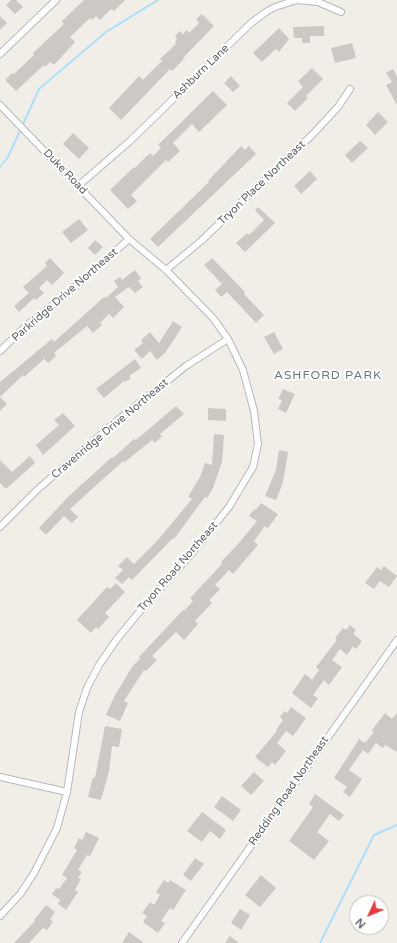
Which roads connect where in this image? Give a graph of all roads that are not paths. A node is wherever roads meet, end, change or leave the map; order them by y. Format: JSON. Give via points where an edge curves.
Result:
{"nodes":[{"id":1,"x":56,"y":0,"type":"edge"},
{"id":2,"x":341,"y":12,"type":"dead end"},
{"id":3,"x":0,"y":54,"type":"edge"},
{"id":4,"x":350,"y":89,"type":"dead end"},
{"id":5,"x":0,"y":105,"type":"edge"},
{"id":6,"x":78,"y":186,"type":"junction"},
{"id":7,"x":129,"y":239,"type":"junction"},
{"id":8,"x":166,"y":270,"type":"junction"},
{"id":9,"x":228,"y":339,"type":"junction"},
{"id":10,"x":0,"y":351,"type":"edge"},
{"id":11,"x":0,"y":527,"type":"edge"},
{"id":12,"x":397,"y":640,"type":"edge"},
{"id":13,"x":0,"y":777,"type":"edge"},
{"id":14,"x":67,"y":792,"type":"junction"},
{"id":15,"x":0,"y":916,"type":"edge"},
{"id":16,"x":182,"y":943,"type":"edge"}],
"edges":[{"from":1,"to":3,"type":"street"},
{"from":2,"to":6,"type":"street","name":"Ashburn Lane","via":[[318,2],[297,0],[266,12],[251,23],[130,140]]},
{"from":4,"to":8,"type":"street","name":"Tryon Place Northeast","via":[[313,134],[202,241]]},
{"from":5,"to":6,"type":"street","name":"Duke Road"},
{"from":6,"to":7,"type":"street","name":"Duke Road"},
{"from":7,"to":8,"type":"street","name":"Tryon Road Northeast"},
{"from":7,"to":10,"type":"street","name":"Parkridge Drive Northeast"},
{"from":8,"to":9,"type":"street","name":"Tryon Road Northeast","via":[[213,318]]},
{"from":9,"to":11,"type":"street","name":"Cravenridge Drive Northeast","via":[[186,366],[118,420],[38,489]]},
{"from":9,"to":14,"type":"street","name":"Tryon Road Northeast","via":[[242,370],[254,411],[258,444],[253,467],[229,507],[140,611],[99,665],[87,688],[79,712]]},
{"from":12,"to":16,"type":"street","name":"Redding Road Northeast"},
{"from":13,"to":14,"type":"street"},
{"from":14,"to":15,"type":"street","name":"Tryon Road Northeast","via":[[57,828],[34,873],[21,893]]}]}
